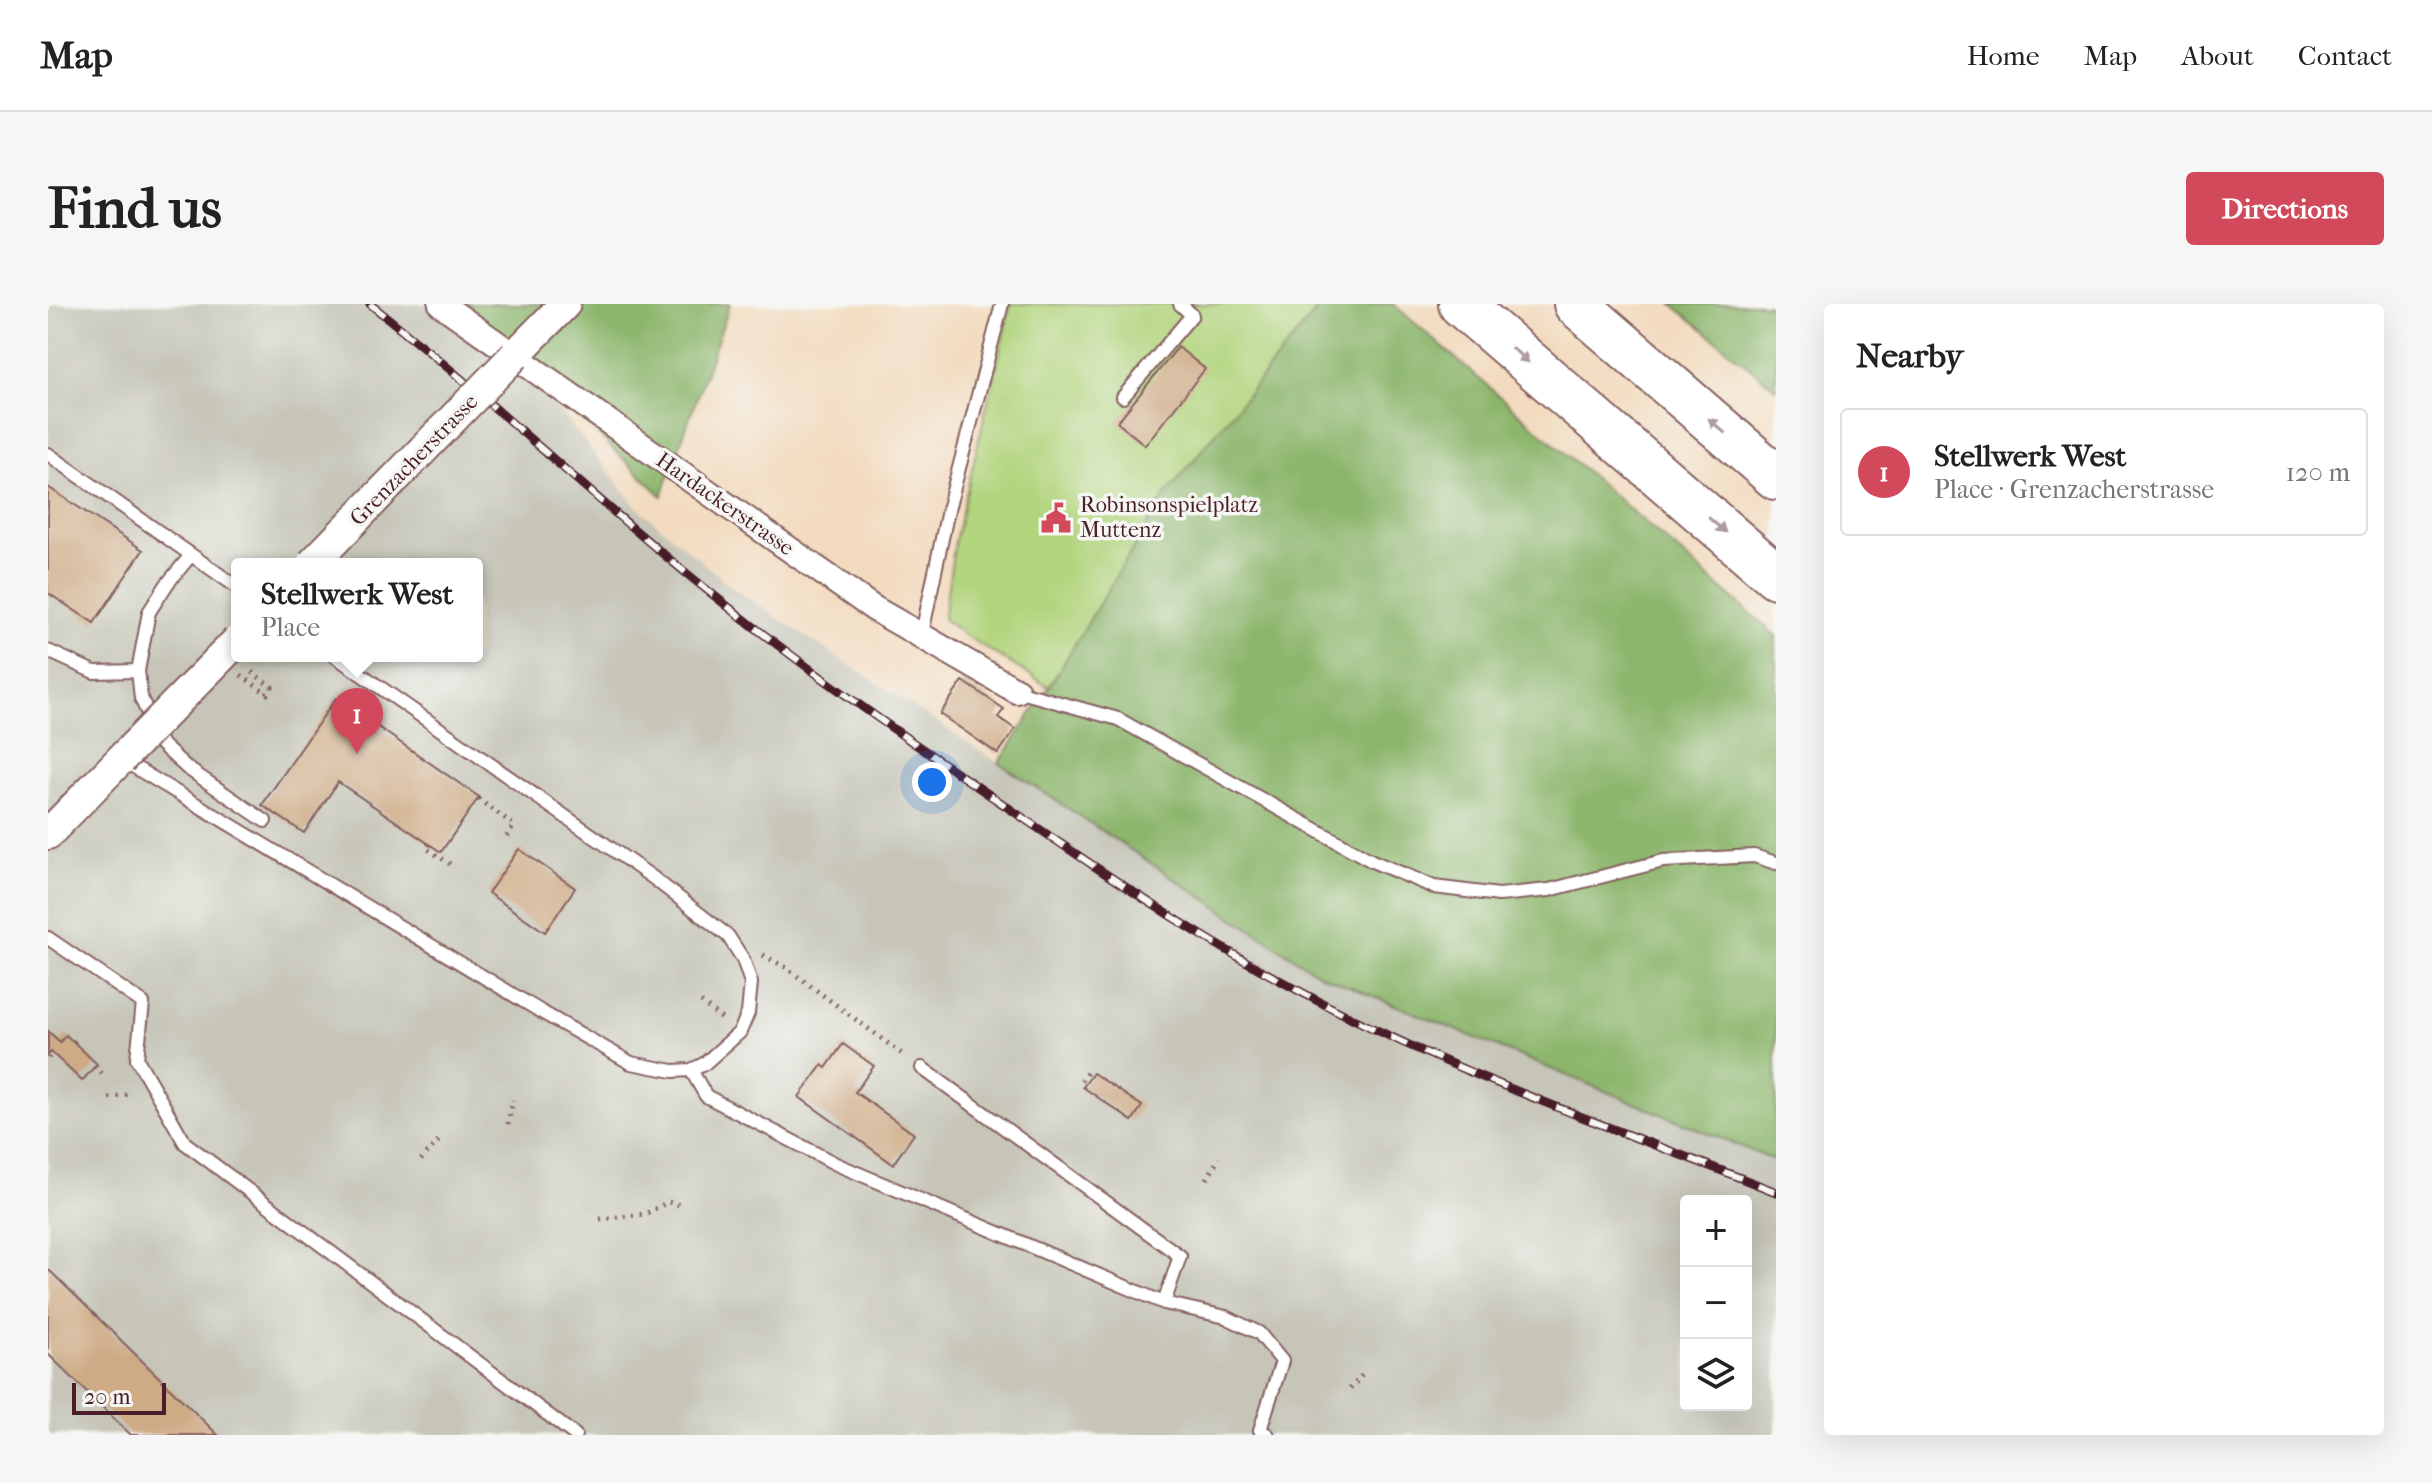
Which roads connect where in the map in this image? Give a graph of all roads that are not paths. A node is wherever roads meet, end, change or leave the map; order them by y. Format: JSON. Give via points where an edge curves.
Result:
{"nodes":[{"id":1,"x":441,"y":304,"type":"edge"},
{"id":2,"x":565,"y":304,"type":"edge"},
{"id":3,"x":1002,"y":304,"type":"edge"},
{"id":4,"x":1180,"y":304,"type":"edge"},
{"id":5,"x":1461,"y":304,"type":"edge"},
{"id":6,"x":1576,"y":304,"type":"edge"},
{"id":7,"x":515,"y":355,"type":"junction"},
{"id":8,"x":1123,"y":397,"type":"dead end"},
{"id":9,"x":48,"y":454,"type":"edge"},
{"id":10,"x":1776,"y":477,"type":"edge"},
{"id":11,"x":191,"y":555,"type":"junction"},
{"id":12,"x":318,"y":558,"type":"edge"},
{"id":13,"x":1776,"y":576,"type":"edge"},
{"id":14,"x":231,"y":583,"type":"edge"},
{"id":15,"x":921,"y":638,"type":"junction"},
{"id":16,"x":48,"y":651,"type":"edge"},
{"id":17,"x":231,"y":655,"type":"edge"},
{"id":18,"x":344,"y":662,"type":"edge"},
{"id":19,"x":138,"y":671,"type":"junction"},
{"id":20,"x":1017,"y":691,"type":"joint"},
{"id":21,"x":121,"y":759,"type":"junction"},
{"id":22,"x":265,"y":821,"type":"dead end"},
{"id":23,"x":48,"y":834,"type":"edge"},
{"id":24,"x":1776,"y":863,"type":"edge"},
{"id":25,"x":48,"y":938,"type":"edge"},
{"id":26,"x":922,"y":1068,"type":"road end"},
{"id":27,"x":691,"y":1070,"type":"junction"},
{"id":28,"x":1164,"y":1303,"type":"junction"},
{"id":29,"x":575,"y":1435,"type":"edge"},
{"id":30,"x":1268,"y":1435,"type":"edge"}],
"edges":[{"from":1,"to":7,"type":"street","name":"Hardackerstrasse"},
{"from":2,"to":7,"type":"street","name":"Grenzacherstrasse"},
{"from":3,"to":15,"type":"lane"},
{"from":4,"to":8,"type":"lane","via":[[1192,315]]},
{"from":5,"to":13,"type":"highway","one_way":true},
{"from":10,"to":6,"type":"highway","one_way":true},
{"from":7,"to":12,"type":"street","name":"Grenzacherstrasse","bridge":true},
{"from":7,"to":15,"type":"street","name":"Hardackerstrasse"},
{"from":9,"to":11,"type":"lane"},
{"from":11,"to":14,"type":"lane"},
{"from":11,"to":19,"type":"lane","via":[[149,612]]},
{"from":15,"to":20,"type":"street","name":"Hardackerstrasse"},
{"from":16,"to":19,"type":"lane","via":[[94,672]]},
{"from":17,"to":21,"type":"street","bridge":true},
{"from":18,"to":27,"type":"lane","via":[[728,936],[751,983],[748,1013],[740,1032]]},
{"from":19,"to":22,"type":"lane","via":[[141,698],[162,745]]},
{"from":20,"to":24,"type":"lane","via":[[1118,719],[1372,861],[1434,887],[1499,895],[1549,890],[1663,861],[1754,856]]},
{"from":21,"to":23,"type":"street"},
{"from":21,"to":27,"type":"lane","via":[[631,1063]]},
{"from":25,"to":29,"type":"lane","via":[[143,1003],[137,1059],[185,1143]]},
{"from":26,"to":28,"type":"lane","via":[[1180,1256]]},
{"from":27,"to":28,"type":"lane","via":[[706,1096],[836,1164]]},
{"from":28,"to":30,"type":"lane","via":[[1226,1317],[1259,1333],[1282,1361],[1260,1430]]}]}
